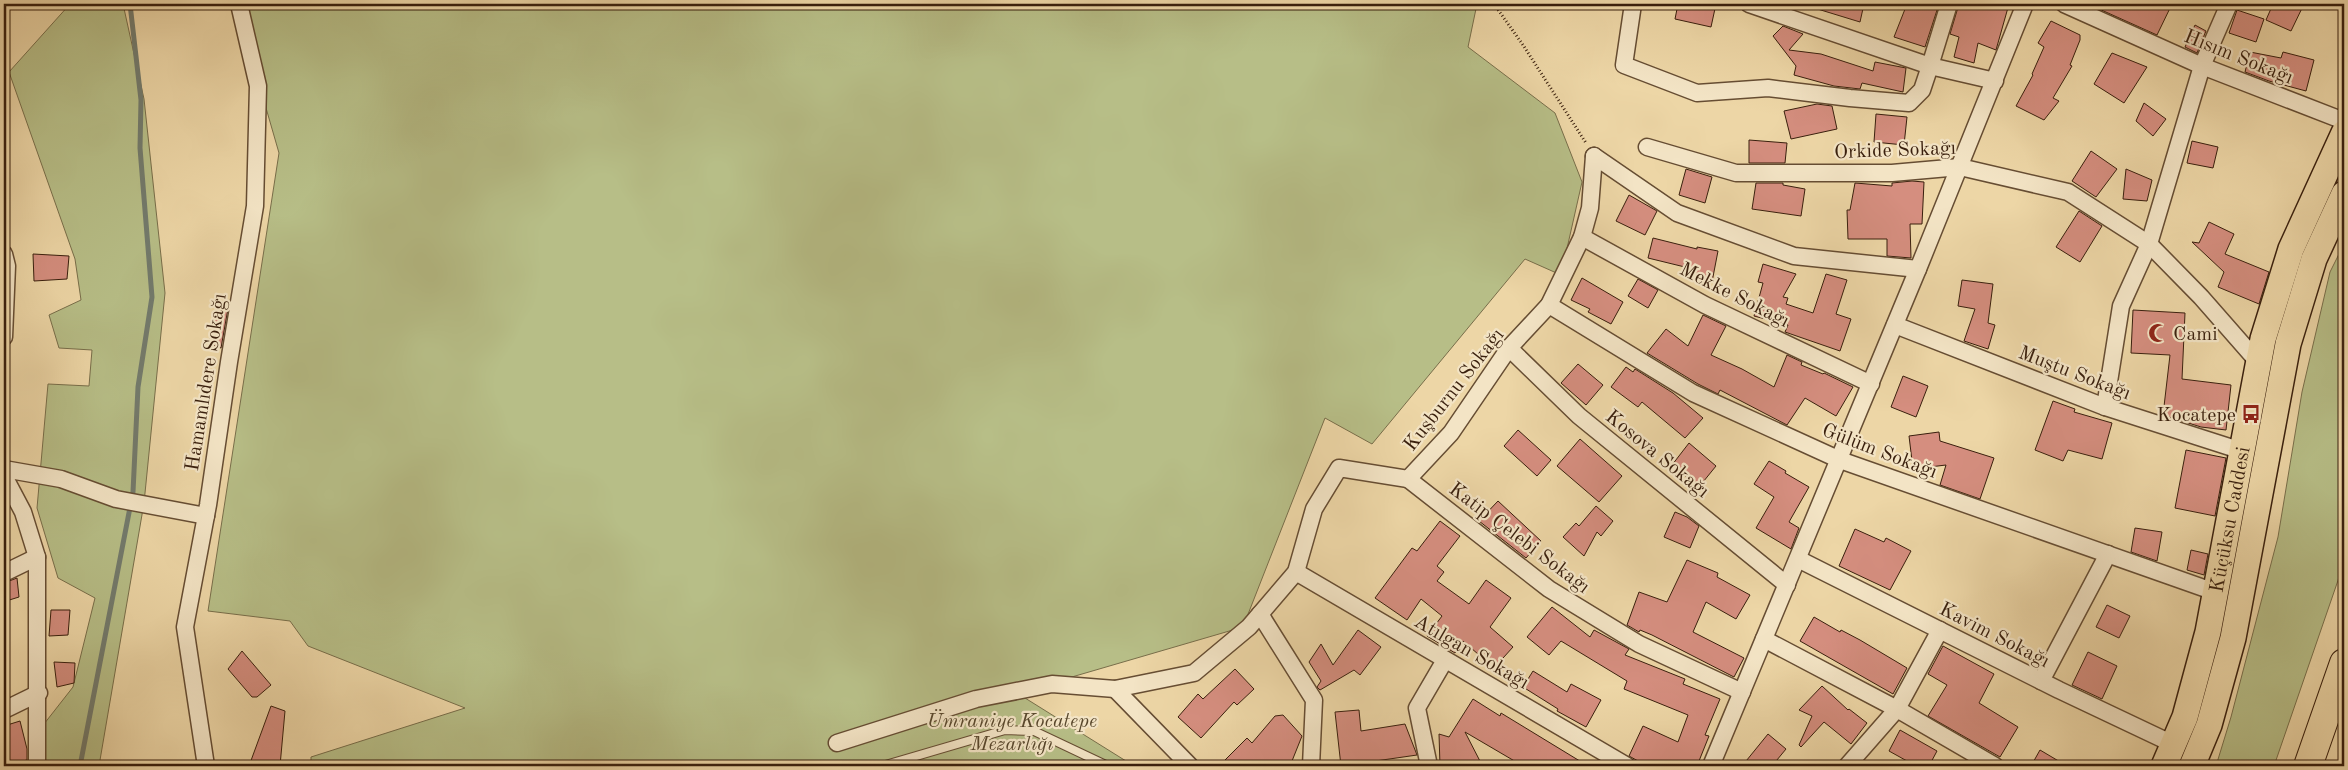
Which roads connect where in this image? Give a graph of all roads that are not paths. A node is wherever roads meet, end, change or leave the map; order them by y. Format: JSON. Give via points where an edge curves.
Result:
{"nodes":[{"id":1,"x":238,"y":4,"type":"edge"},
{"id":2,"x":1633,"y":4,"type":"edge"},
{"id":3,"x":1749,"y":4,"type":"edge"},
{"id":4,"x":1949,"y":4,"type":"edge"},
{"id":5,"x":2026,"y":4,"type":"edge"},
{"id":6,"x":2064,"y":4,"type":"edge"},
{"id":7,"x":2229,"y":4,"type":"edge"},
{"id":8,"x":1930,"y":66,"type":"junction"},
{"id":9,"x":2202,"y":66,"type":"junction"},
{"id":10,"x":1995,"y":81,"type":"junction"},
{"id":11,"x":2344,"y":121,"type":"edge"},
{"id":12,"x":2344,"y":133,"type":"edge"},
{"id":13,"x":1647,"y":147,"type":"dead end"},
{"id":14,"x":1960,"y":167,"type":"junction"},
{"id":15,"x":2344,"y":194,"type":"edge"},
{"id":16,"x":1582,"y":237,"type":"junction"},
{"id":17,"x":2149,"y":244,"type":"junction"},
{"id":18,"x":5,"y":262,"type":"edge"},
{"id":19,"x":1918,"y":269,"type":"junction"},
{"id":20,"x":1549,"y":306,"type":"junction"},
{"id":21,"x":1895,"y":325,"type":"junction"},
{"id":22,"x":4,"y":337,"type":"edge"},
{"id":23,"x":1509,"y":348,"type":"junction"},
{"id":24,"x":2258,"y":362,"type":"junction"},
{"id":25,"x":2283,"y":371,"type":"junction"},
{"id":26,"x":1871,"y":384,"type":"junction"},
{"id":27,"x":2105,"y":407,"type":"junction"},
{"id":28,"x":2242,"y":451,"type":"junction"},
{"id":29,"x":1840,"y":460,"type":"junction"},
{"id":30,"x":4,"y":470,"type":"edge"},
{"id":31,"x":4,"y":476,"type":"edge"},
{"id":32,"x":1408,"y":479,"type":"junction"},
{"id":33,"x":206,"y":516,"type":"junction"},
{"id":34,"x":2108,"y":554,"type":"junction"},
{"id":35,"x":37,"y":557,"type":"junction"},
{"id":36,"x":1798,"y":559,"type":"junction"},
{"id":37,"x":4,"y":572,"type":"edge"},
{"id":38,"x":1296,"y":572,"type":"junction"},
{"id":39,"x":1787,"y":585,"type":"junction"},
{"id":40,"x":2215,"y":592,"type":"junction"},
{"id":41,"x":1260,"y":614,"type":"junction"},
{"id":42,"x":1940,"y":630,"type":"junction"},
{"id":43,"x":1764,"y":640,"type":"junction"},
{"id":44,"x":1445,"y":660,"type":"junction"},
{"id":45,"x":2344,"y":664,"type":"edge"},
{"id":46,"x":2041,"y":681,"type":"junction"},
{"id":47,"x":1115,"y":689,"type":"junction"},
{"id":48,"x":1742,"y":692,"type":"junction"},
{"id":49,"x":39,"y":693,"type":"junction"},
{"id":50,"x":1897,"y":709,"type":"junction"},
{"id":51,"x":4,"y":710,"type":"edge"},
{"id":52,"x":837,"y":743,"type":"dead end"},
{"id":53,"x":2169,"y":755,"type":"edge"},
{"id":54,"x":37,"y":766,"type":"edge"},
{"id":55,"x":206,"y":766,"type":"edge"},
{"id":56,"x":882,"y":766,"type":"edge"},
{"id":57,"x":1108,"y":766,"type":"edge"},
{"id":58,"x":1190,"y":766,"type":"edge"},
{"id":59,"x":1311,"y":766,"type":"edge"},
{"id":60,"x":1429,"y":766,"type":"edge"},
{"id":61,"x":1627,"y":766,"type":"edge"},
{"id":62,"x":1711,"y":766,"type":"edge"},
{"id":63,"x":1846,"y":766,"type":"edge"},
{"id":64,"x":1994,"y":766,"type":"edge"},
{"id":65,"x":2192,"y":766,"type":"edge"},
{"id":66,"x":2308,"y":766,"type":"edge"}],
"edges":[{"from":1,"to":33,"type":"street","name":"Hamamlıdere Sokağı","via":[[258,86],[255,206]]},
{"from":2,"to":8,"type":"street","via":[[1624,65],[1697,93],[1768,88],[1909,103],[1922,90]]},
{"from":3,"to":8,"type":"street"},
{"from":4,"to":8,"type":"street"},
{"from":5,"to":10,"type":"street"},
{"from":6,"to":9,"type":"street","name":"Hısım Sokağı"},
{"from":7,"to":9,"type":"street"},
{"from":8,"to":10,"type":"street"},
{"from":9,"to":11,"type":"street","name":"Hısım Sokağı"},
{"from":9,"to":17,"type":"street"},
{"from":10,"to":14,"type":"street"},
{"from":12,"to":24,"type":"main road","name":"Küçüksu Caddesi","via":[[2290,249]]},
{"from":13,"to":14,"type":"street","name":"Orkide Sokağı","via":[[1736,173],[1892,174]]},
{"from":14,"to":17,"type":"street","name":"Orkide Sokağı","via":[[2068,192]]},
{"from":14,"to":19,"type":"street"},
{"from":15,"to":25,"type":"main road","name":"Küçüksu Caddesi","via":[[2314,259]]},
{"from":16,"to":19,"type":"street","name":"Kuşburnu Sokağı","via":[[1590,208],[1594,156],[1677,213],[1794,256]]},
{"from":16,"to":20,"type":"street","name":"Kuşburnu Sokağı"},
{"from":16,"to":26,"type":"street","name":"Mekke Sokağı","via":[[1705,305]]},
{"from":17,"to":24,"type":"street","name":"Orkide Sokağı"},
{"from":17,"to":27,"type":"street","via":[[2121,306]]},
{"from":18,"to":22,"type":"street"},
{"from":19,"to":21,"type":"street"},
{"from":20,"to":23,"type":"street","name":"Kuşburnu Sokağı"},
{"from":20,"to":29,"type":"street","name":"Gülüm Sokağı","via":[[1693,393]]},
{"from":21,"to":26,"type":"street"},
{"from":21,"to":27,"type":"street","name":"Muştu Sokağı"},
{"from":23,"to":32,"type":"street","name":"Kuşburnu Sokağı","via":[[1451,432]]},
{"from":23,"to":39,"type":"street","name":"Kosova Sokağı","via":[[1579,416]]},
{"from":24,"to":25,"type":"main road"},
{"from":24,"to":28,"type":"main road","name":"Küçüksu Caddesi"},
{"from":25,"to":65,"type":"main road","name":"Küçüksu Caddesi","via":[[2233,638],[2209,725]]},
{"from":26,"to":29,"type":"street"},
{"from":27,"to":28,"type":"street","name":"Muştu Sokağı"},
{"from":28,"to":40,"type":"main road","name":"Küçüksu Caddesi"},
{"from":29,"to":34,"type":"street","name":"Gülüm Sokağı"},
{"from":29,"to":36,"type":"street"},
{"from":30,"to":33,"type":"street","via":[[61,479],[123,500]]},
{"from":31,"to":35,"type":"street","via":[[23,512]]},
{"from":32,"to":38,"type":"street","name":"Kuşburnu Sokağı","via":[[1339,468],[1314,509]]},
{"from":32,"to":48,"type":"street","name":"Katip Çelebi Sokağı","via":[[1549,589],[1639,644]]},
{"from":33,"to":55,"type":"street","name":"Hamamlıdere Sokağı","via":[[185,627]]},
{"from":34,"to":40,"type":"street","name":"Gülüm Sokağı"},
{"from":34,"to":46,"type":"street"},
{"from":35,"to":37,"type":"street"},
{"from":35,"to":49,"type":"street"},
{"from":36,"to":39,"type":"street"},
{"from":36,"to":42,"type":"street","name":"Kavim Sokağı"},
{"from":38,"to":41,"type":"street","name":"Kuşburnu Sokağı"},
{"from":38,"to":44,"type":"street","name":"Atılgan Sokağı"},
{"from":39,"to":43,"type":"street"},
{"from":40,"to":53,"type":"main road","name":"Küçüksu Caddesi","via":[[2208,632],[2185,717]]},
{"from":41,"to":47,"type":"street","name":"Kuşburnu Sokağı","via":[[1250,627],[1194,673]]},
{"from":41,"to":59,"type":"street","via":[[1314,700]]},
{"from":42,"to":46,"type":"street","name":"Kavim Sokağı"},
{"from":42,"to":50,"type":"street"},
{"from":43,"to":48,"type":"street"},
{"from":43,"to":50,"type":"street"},
{"from":44,"to":60,"type":"street","via":[[1417,708]]},
{"from":44,"to":61,"type":"street","name":"Atılgan Sokağı"},
{"from":45,"to":66,"type":"highway"},
{"from":46,"to":53,"type":"street","name":"Kavim Sokağı"},
{"from":47,"to":52,"type":"street","name":"Kuşburnu Sokağı","via":[[1052,684],[976,699]]},
{"from":47,"to":58,"type":"street"},
{"from":48,"to":62,"type":"street"},
{"from":49,"to":51,"type":"street"},
{"from":49,"to":54,"type":"street"},
{"from":50,"to":63,"type":"street"},
{"from":50,"to":64,"type":"street"},
{"from":56,"to":57,"type":"lane","via":[[1005,730],[1034,731]]}]}
